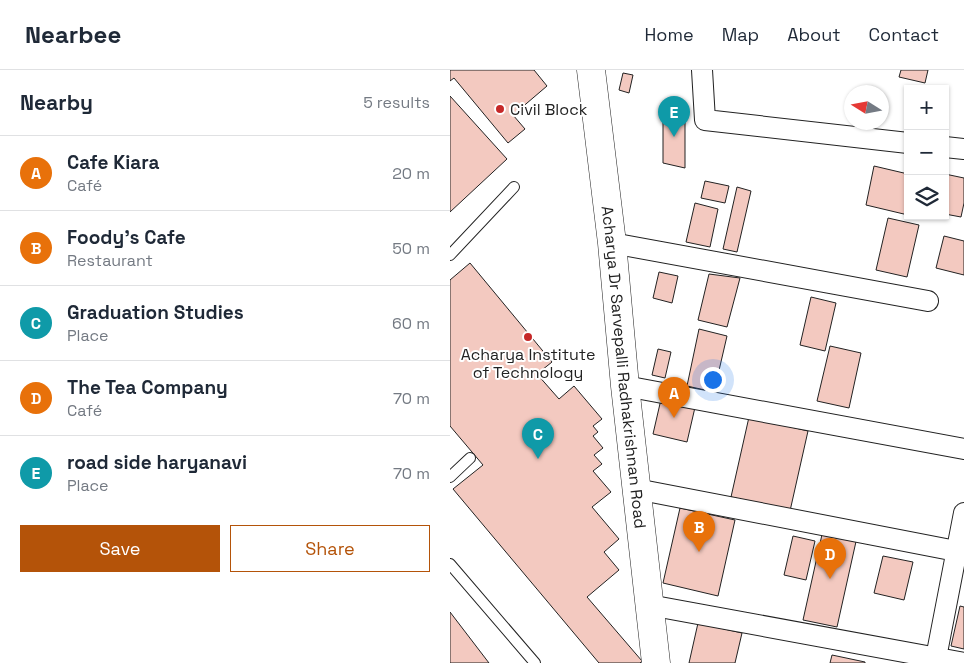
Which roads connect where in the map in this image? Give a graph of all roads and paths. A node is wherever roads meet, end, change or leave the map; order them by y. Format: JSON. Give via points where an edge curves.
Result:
{"nodes":[{"id":1,"x":591,"y":70,"type":"edge"},
{"id":2,"x":702,"y":70,"type":"edge"},
{"id":3,"x":904,"y":143,"type":"edge"},
{"id":4,"x":949,"y":147,"type":"edge"},
{"id":5,"x":964,"y":149,"type":"edge"},
{"id":6,"x":514,"y":187,"type":"dead end"},
{"id":7,"x":612,"y":243,"type":"junction"},
{"id":8,"x":450,"y":255,"type":"edge"},
{"id":9,"x":928,"y":301,"type":"dead end"},
{"id":10,"x":625,"y":386,"type":"junction"},
{"id":11,"x":964,"y":448,"type":"edge"},
{"id":12,"x":470,"y":458,"type":"dead end"},
{"id":13,"x":450,"y":477,"type":"edge"},
{"id":14,"x":636,"y":488,"type":"junction"},
{"id":15,"x":964,"y":512,"type":"edge"},
{"id":16,"x":956,"y":551,"type":"junction"},
{"id":17,"x":450,"y":564,"type":"edge"},
{"id":18,"x":649,"y":605,"type":"junction"},
{"id":19,"x":935,"y":660,"type":"edge"},
{"id":20,"x":535,"y":663,"type":"edge"},
{"id":21,"x":656,"y":663,"type":"edge"},
{"id":22,"x":964,"y":663,"type":"edge"}],
"edges":[{"from":1,"to":7,"type":"street","name":"Acharya Dr Sarvepalli Radhakrishnan Road"},
{"from":2,"to":3,"type":"street","via":[[705,120]]},
{"from":4,"to":5,"type":"street"},
{"from":6,"to":8,"type":"lane"},
{"from":7,"to":9,"type":"street"},
{"from":7,"to":10,"type":"street","name":"Acharya Dr Sarvepalli Radhakrishnan Road"},
{"from":10,"to":11,"type":"street"},
{"from":10,"to":14,"type":"street","name":"Acharya Dr Sarvepalli Radhakrishnan Road"},
{"from":12,"to":13,"type":"lane"},
{"from":14,"to":16,"type":"street"},
{"from":14,"to":18,"type":"street","name":"Acharya Dr Sarvepalli Radhakrishnan Road"},
{"from":15,"to":16,"type":"street"},
{"from":16,"to":19,"type":"street"},
{"from":17,"to":20,"type":"lane"},
{"from":18,"to":19,"type":"street"},
{"from":18,"to":21,"type":"street","name":"Acharya Dr Sarvepalli Radhakrishnan Road"},
{"from":19,"to":22,"type":"street"}]}
